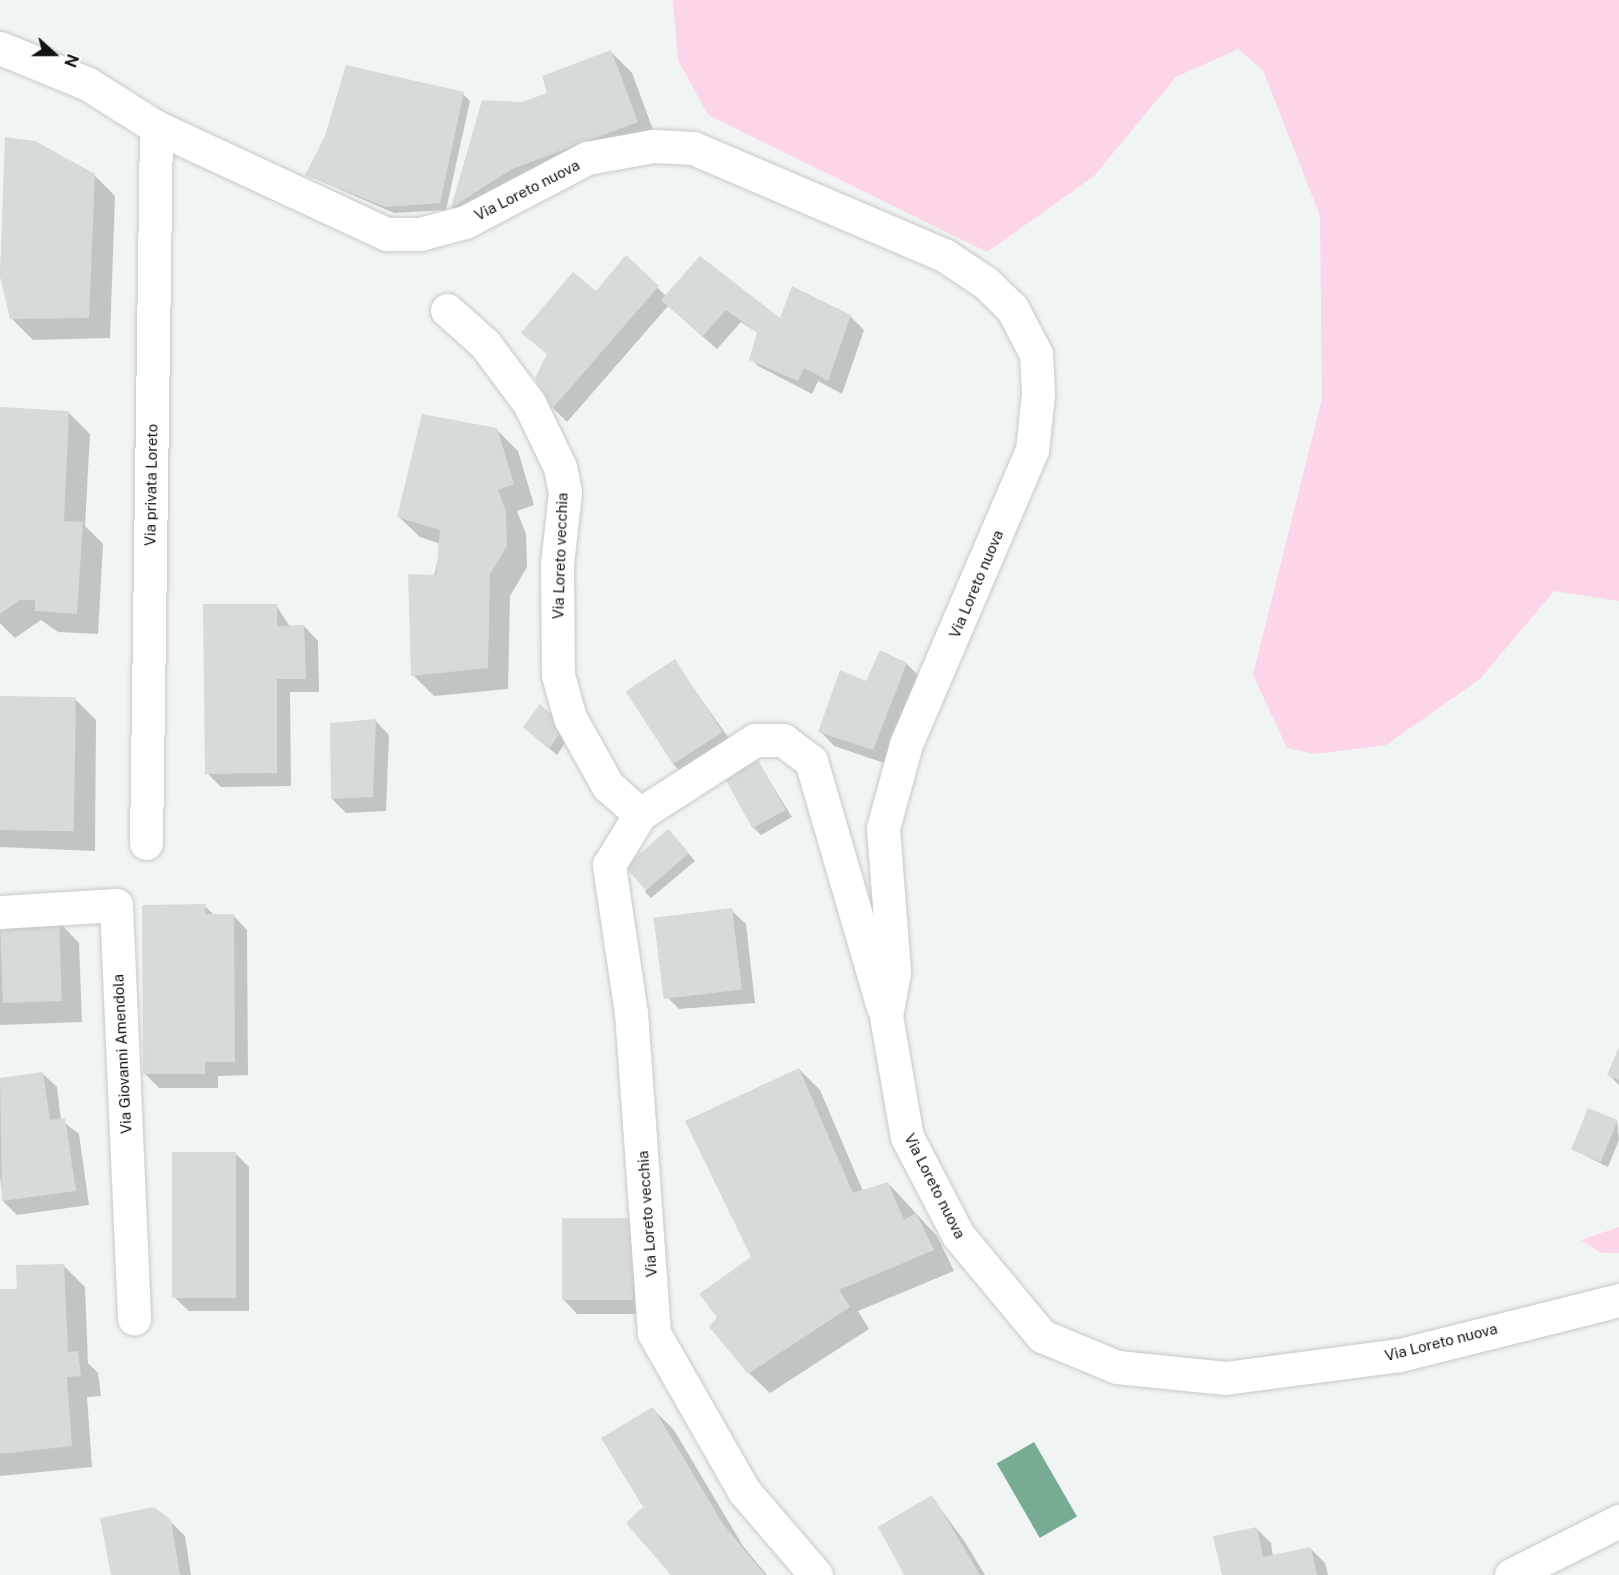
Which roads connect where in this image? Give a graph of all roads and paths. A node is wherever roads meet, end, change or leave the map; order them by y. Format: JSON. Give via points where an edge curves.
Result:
{"nodes":[{"id":1,"x":0,"y":48,"type":"edge"},
{"id":2,"x":156,"y":127,"type":"junction"},
{"id":3,"x":447,"y":310,"type":"dead end"},
{"id":4,"x":640,"y":814,"type":"junction"},
{"id":5,"x":146,"y":843,"type":"dead end"},
{"id":6,"x":0,"y":912,"type":"edge"},
{"id":7,"x":886,"y":1016,"type":"junction"},
{"id":8,"x":1619,"y":1300,"type":"edge"},
{"id":9,"x":134,"y":1319,"type":"dead end"},
{"id":10,"x":1619,"y":1521,"type":"edge"},
{"id":11,"x":816,"y":1575,"type":"edge"},
{"id":12,"x":1511,"y":1575,"type":"edge"}],
"edges":[{"from":1,"to":2,"type":"street","name":"Via Loreto nuova","via":[[87,84]]},
{"from":2,"to":5,"type":"street","name":"Via privata Loreto"},
{"from":2,"to":7,"type":"street","name":"Via Loreto nuova","via":[[387,234],[420,234],[465,222],[587,158],[654,146],[693,148],[944,255],[1012,308],[1036,354],[1038,394],[1032,450],[906,744],[883,828],[894,972]]},
{"from":3,"to":4,"type":"street","name":"Via Loreto vecchia","via":[[485,344],[529,403],[560,467],[565,492],[557,565],[558,675],[570,718],[608,786]]},
{"from":4,"to":7,"type":"street","name":"Via Loreto vecchia","via":[[755,740],[783,740],[811,761]]},
{"from":4,"to":11,"type":"street","name":"Via Loreto vecchia","via":[[609,865],[631,1013],[654,1333],[744,1491]]},
{"from":6,"to":9,"type":"street","name":"Via Giovanni Amendola","via":[[116,905]]},
{"from":7,"to":8,"type":"street","name":"Via Loreto nuova","via":[[907,1137],[958,1235],[1042,1336],[1117,1367],[1225,1378],[1377,1358]]},
{"from":10,"to":12,"type":"street"}]}
